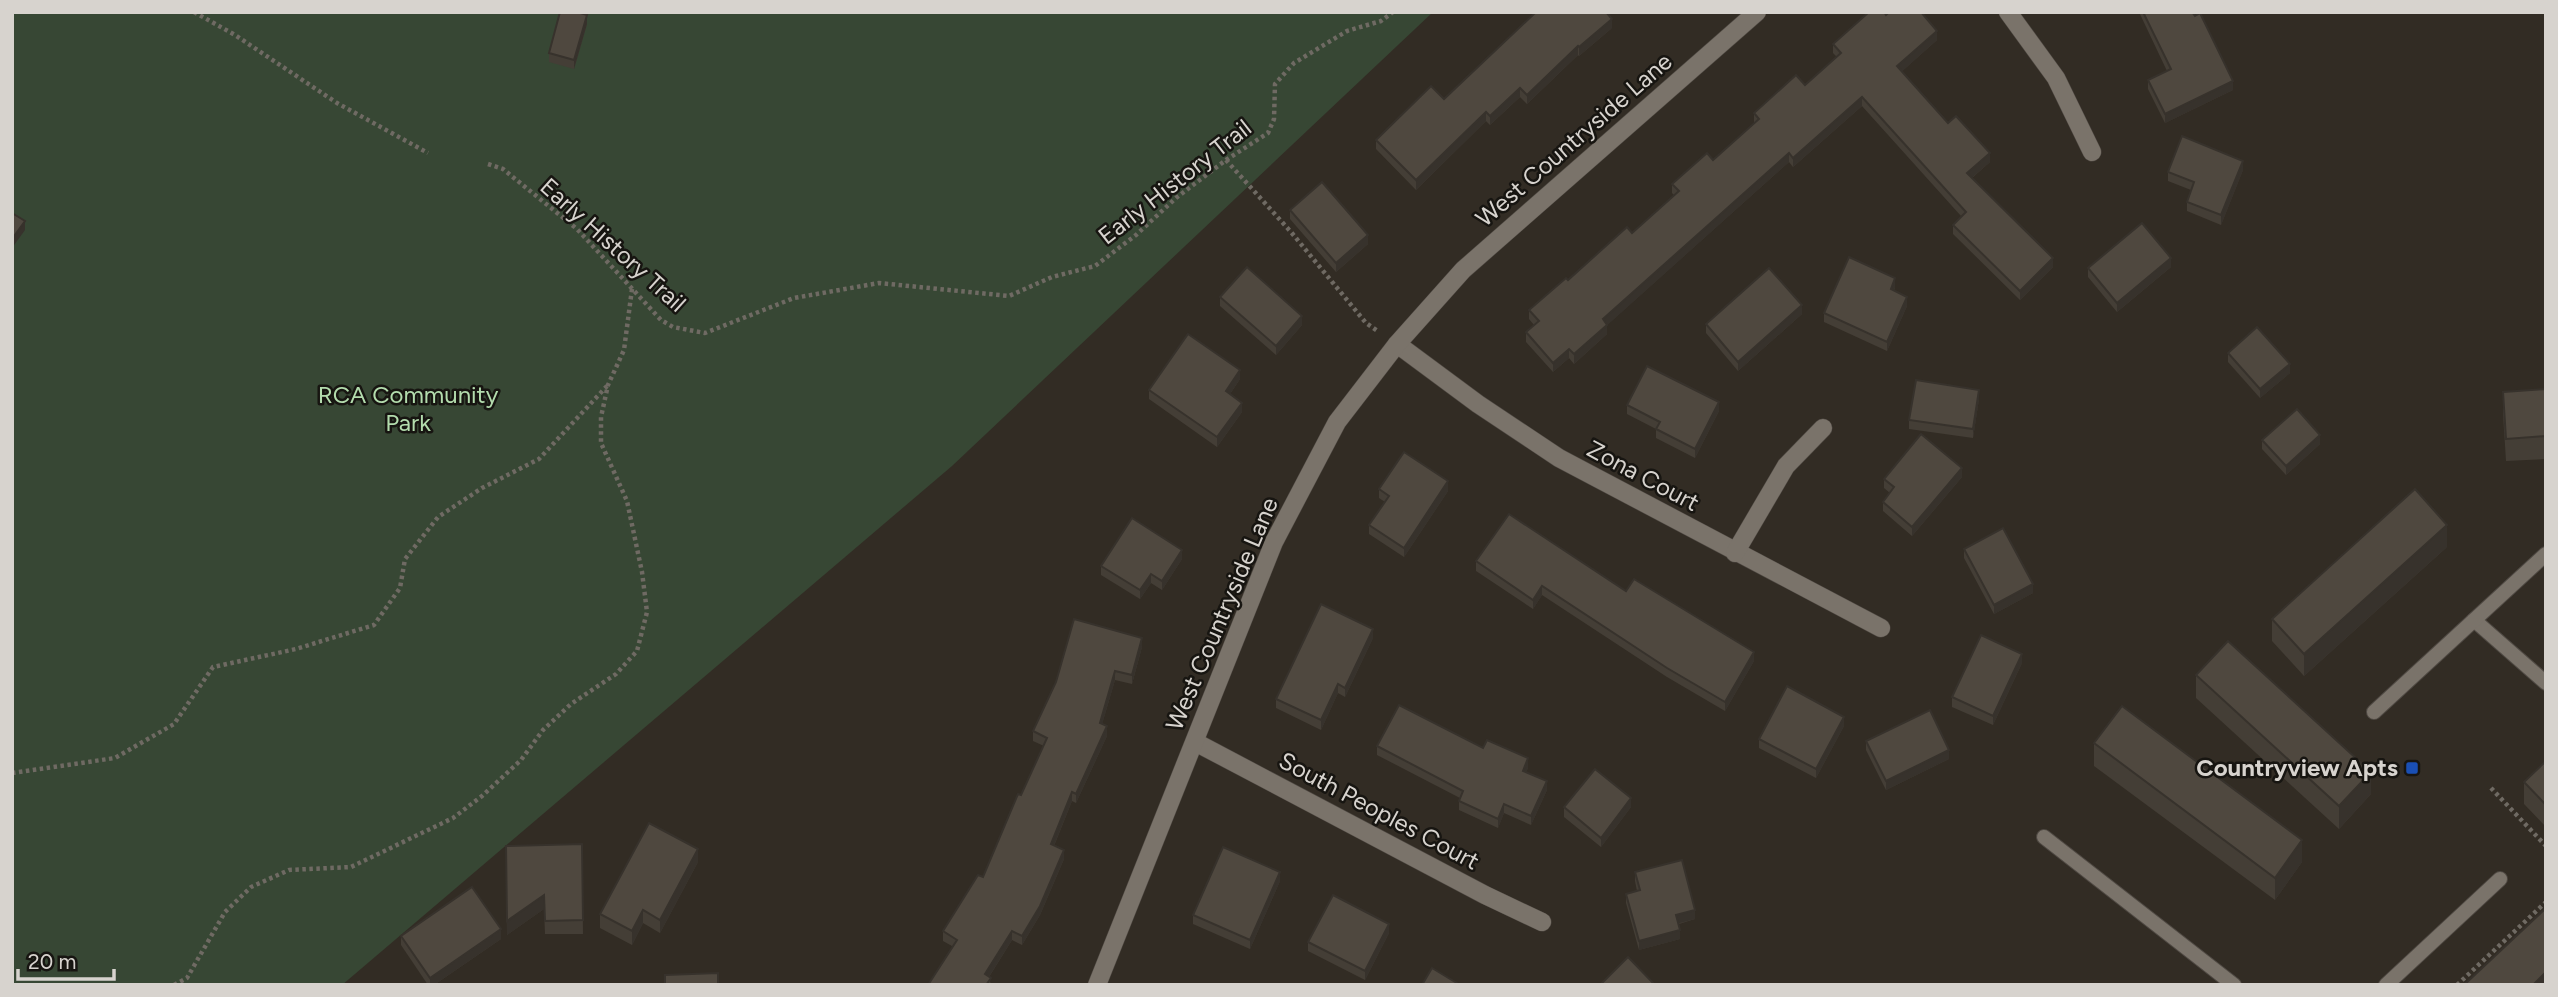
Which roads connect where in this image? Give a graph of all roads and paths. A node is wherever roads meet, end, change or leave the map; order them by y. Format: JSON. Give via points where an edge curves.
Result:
{"nodes":[{"id":1,"x":194,"y":12,"type":"edge"},
{"id":2,"x":1393,"y":12,"type":"edge"},
{"id":3,"x":1758,"y":12,"type":"edge"},
{"id":4,"x":2008,"y":12,"type":"edge"},
{"id":5,"x":2092,"y":152,"type":"dead end"},
{"id":6,"x":429,"y":153,"type":"dead end"},
{"id":7,"x":1226,"y":160,"type":"junction"},
{"id":8,"x":488,"y":164,"type":"dead end"},
{"id":9,"x":632,"y":288,"type":"junction"},
{"id":10,"x":1397,"y":344,"type":"junction"},
{"id":11,"x":608,"y":386,"type":"junction"},
{"id":12,"x":1823,"y":428,"type":"dead end"},
{"id":13,"x":1735,"y":553,"type":"junction"},
{"id":14,"x":2546,"y":554,"type":"edge"},
{"id":15,"x":2474,"y":620,"type":"junction"},
{"id":16,"x":1881,"y":628,"type":"dead end"},
{"id":17,"x":2546,"y":683,"type":"edge"},
{"id":18,"x":2374,"y":712,"type":"dead end"},
{"id":19,"x":1195,"y":742,"type":"junction"},
{"id":20,"x":12,"y":773,"type":"edge"},
{"id":21,"x":2491,"y":788,"type":"dead end"},
{"id":22,"x":2044,"y":837,"type":"dead end"},
{"id":23,"x":2546,"y":846,"type":"edge"},
{"id":24,"x":2500,"y":878,"type":"dead end"},
{"id":25,"x":2546,"y":902,"type":"edge"},
{"id":26,"x":1542,"y":922,"type":"dead end"},
{"id":27,"x":174,"y":985,"type":"edge"},
{"id":28,"x":1097,"y":985,"type":"edge"},
{"id":29,"x":2234,"y":985,"type":"edge"},
{"id":30,"x":2386,"y":985,"type":"edge"},
{"id":31,"x":2457,"y":985,"type":"edge"}],
"edges":[{"from":1,"to":6,"type":"path","via":[[337,103]]},
{"from":2,"to":7,"type":"path","name":"Early History Trail","via":[[1381,21],[1347,31],[1294,63],[1275,84],[1268,133]]},
{"from":3,"to":10,"type":"street","name":"West Countryside Lane","via":[[1464,270]]},
{"from":4,"to":5,"type":"street","via":[[2056,78]]},
{"from":7,"to":9,"type":"path","name":"Early History Trail","via":[[1095,266],[1052,277],[1009,296],[879,284],[794,298],[705,333],[673,327]]},
{"from":7,"to":10,"type":"path","via":[[1366,323]]},
{"from":8,"to":9,"type":"path","name":"Early History Trail","via":[[503,169],[577,229]]},
{"from":9,"to":11,"type":"path","via":[[624,350]]},
{"from":10,"to":13,"type":"street","name":"Zona Court","via":[[1559,458]]},
{"from":10,"to":19,"type":"street","name":"West Countryside Lane","via":[[1336,422],[1275,542]]},
{"from":11,"to":20,"type":"path","via":[[539,459],[438,517],[405,559],[400,588],[374,625],[296,649],[213,667],[174,724],[115,758]]},
{"from":11,"to":27,"type":"path","via":[[601,443],[627,500],[647,612],[637,652],[616,674],[571,704],[543,730],[521,760],[453,818],[351,867],[289,870],[251,887],[225,912],[187,978]]},
{"from":12,"to":13,"type":"street","via":[[1786,466]]},
{"from":13,"to":16,"type":"street","name":"Zona Court"},
{"from":14,"to":15,"type":"lane"},
{"from":15,"to":17,"type":"lane"},
{"from":15,"to":18,"type":"lane"},
{"from":19,"to":26,"type":"street","name":"South Peoples Court"},
{"from":19,"to":28,"type":"street","name":"West Countryside Lane"},
{"from":21,"to":23,"type":"path"},
{"from":22,"to":29,"type":"lane"},
{"from":24,"to":30,"type":"lane"},
{"from":25,"to":31,"type":"path"}]}
